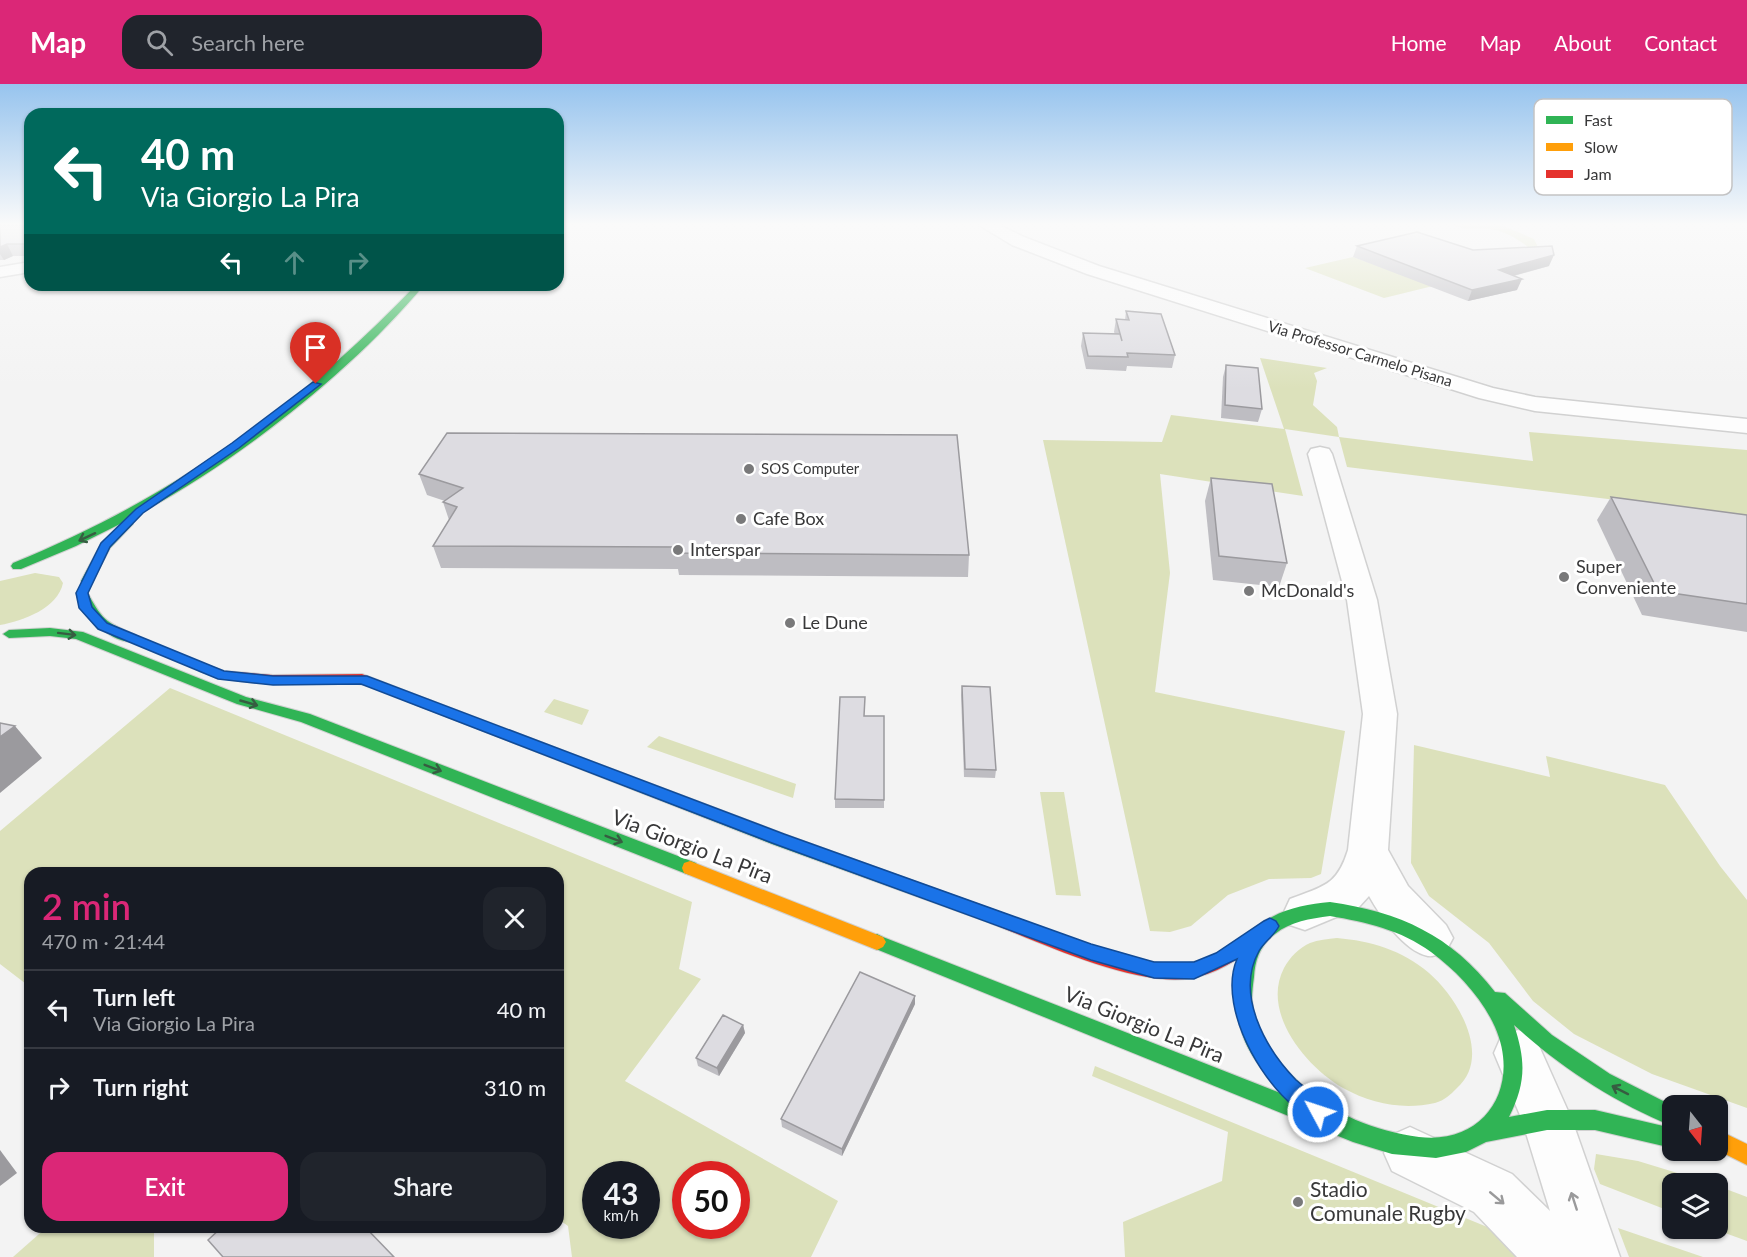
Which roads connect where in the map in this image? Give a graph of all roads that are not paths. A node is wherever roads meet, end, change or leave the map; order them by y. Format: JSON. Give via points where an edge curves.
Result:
{"nodes":[{"id":1,"x":1124,"y":280,"type":"edge"},
{"id":2,"x":414,"y":291,"type":"edge"},
{"id":3,"x":1747,"y":426,"type":"edge"},
{"id":4,"x":1320,"y":454,"type":"dead end"},
{"id":5,"x":140,"y":511,"type":"junction"},
{"id":6,"x":6,"y":568,"type":"edge"},
{"id":7,"x":85,"y":587,"type":"junction"},
{"id":8,"x":70,"y":605,"type":"dead end"},
{"id":9,"x":53,"y":616,"type":"dead end"},
{"id":10,"x":4,"y":635,"type":"edge"},
{"id":11,"x":146,"y":644,"type":"dead end"},
{"id":12,"x":190,"y":662,"type":"dead end"},
{"id":13,"x":1368,"y":850,"type":"junction"},
{"id":14,"x":1287,"y":919,"type":"junction"},
{"id":15,"x":1441,"y":948,"type":"junction"},
{"id":16,"x":1473,"y":976,"type":"junction"},
{"id":17,"x":1507,"y":1030,"type":"junction"},
{"id":18,"x":1662,"y":1111,"type":"edge"},
{"id":19,"x":1547,"y":1120,"type":"junction"},
{"id":20,"x":1485,"y":1132,"type":"junction"},
{"id":21,"x":1662,"y":1135,"type":"edge"},
{"id":22,"x":1371,"y":1138,"type":"junction"},
{"id":23,"x":1728,"y":1145,"type":"edge"},
{"id":24,"x":1728,"y":1150,"type":"edge"},
{"id":25,"x":1747,"y":1155,"type":"edge"},
{"id":26,"x":1551,"y":1257,"type":"edge"},
{"id":27,"x":1592,"y":1257,"type":"edge"}],
"edges":[{"from":1,"to":3,"type":"street","name":"Via Professor Carmelo Pisana","via":[[1487,393],[1535,404]]},
{"from":2,"to":5,"type":"main road","via":[[316,384],[236,446]]},
{"from":4,"to":13,"type":"street","via":[[1362,600],[1380,714]]},
{"from":5,"to":6,"type":"main road","one_way":true,"via":[[58,551]]},
{"from":5,"to":7,"type":"main road","via":[[105,546]]},
{"from":6,"to":7,"type":"main road","via":[[40,562],[71,564],[85,571]]},
{"from":7,"to":8,"type":"main road"},
{"from":7,"to":11,"type":"main road","via":[[86,608],[103,626]]},
{"from":9,"to":10,"type":"main road"},
{"from":10,"to":22,"type":"main road","name":"Via Giorgio La Pira","one_way":true,"via":[[78,635],[242,701],[305,718]]},
{"from":12,"to":14,"type":"main road","name":"Via Giorgio La Pira","via":[[232,676],[273,680],[362,679],[778,839],[1091,952],[1154,970],[1194,970],[1223,959]]},
{"from":13,"to":14,"type":"street","via":[[1359,880],[1343,896]]},
{"from":13,"to":15,"type":"street","via":[[1381,883],[1400,909]]},
{"from":14,"to":15,"type":"main road","via":[[1330,909],[1366,913],[1404,926]]},
{"from":14,"to":22,"type":"main road","via":[[1252,944],[1242,967],[1241,996],[1249,1027],[1266,1058],[1289,1086],[1318,1112]]},
{"from":15,"to":16,"type":"main road"},
{"from":16,"to":17,"type":"main road"},
{"from":18,"to":16,"type":"main road","one_way":true,"via":[[1603,1081],[1545,1041]]},
{"from":17,"to":19,"type":"street"},
{"from":17,"to":20,"type":"main road","via":[[1515,1060],[1514,1088],[1504,1113]]},
{"from":19,"to":20,"type":"main road"},
{"from":19,"to":21,"type":"main road","via":[[1595,1120]]},
{"from":27,"to":19,"type":"street","one_way":true},
{"from":20,"to":22,"type":"main road","via":[[1458,1145],[1425,1149]]},
{"from":22,"to":26,"type":"street","one_way":true,"via":[[1493,1193],[1527,1226]]},
{"from":23,"to":25,"type":"main road"},
{"from":24,"to":25,"type":"main road"}]}
